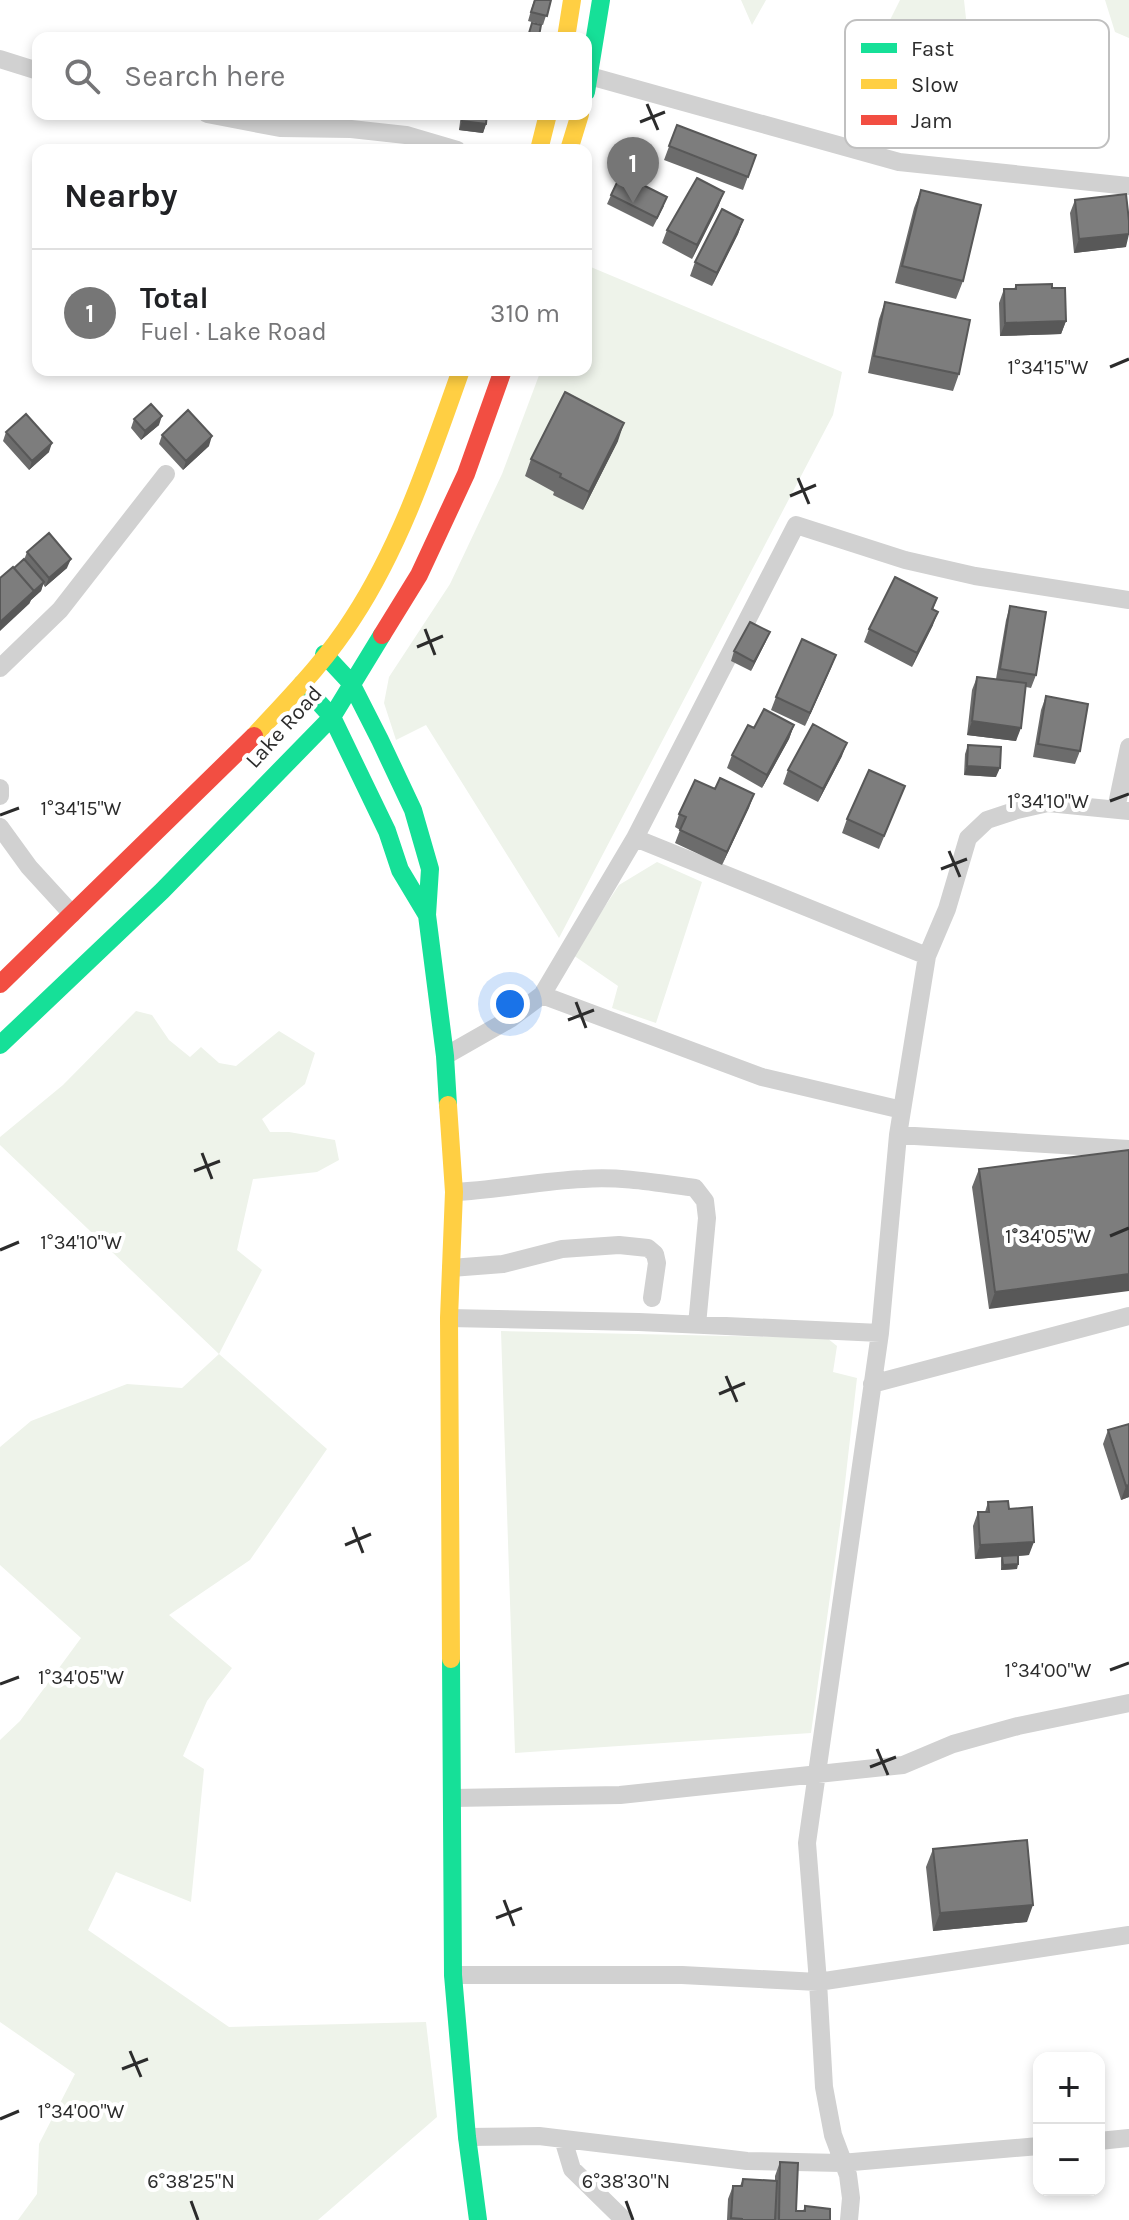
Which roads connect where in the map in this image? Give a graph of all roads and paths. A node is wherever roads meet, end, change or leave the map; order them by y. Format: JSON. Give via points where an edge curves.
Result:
{"nodes":[{"id":1,"x":572,"y":0,"type":"edge"},
{"id":2,"x":601,"y":0,"type":"edge"},
{"id":3,"x":567,"y":32,"type":"edge"},
{"id":4,"x":592,"y":52,"type":"edge"},
{"id":5,"x":0,"y":59,"type":"edge"},
{"id":6,"x":32,"y":69,"type":"edge"},
{"id":7,"x":592,"y":82,"type":"edge"},
{"id":8,"x":238,"y":120,"type":"edge"},
{"id":9,"x":546,"y":120,"type":"edge"},
{"id":10,"x":578,"y":120,"type":"edge"},
{"id":11,"x":437,"y":144,"type":"edge"},
{"id":12,"x":540,"y":144,"type":"edge"},
{"id":13,"x":571,"y":144,"type":"edge"},
{"id":14,"x":845,"y":148,"type":"edge"},
{"id":15,"x":845,"y":148,"type":"edge"},
{"id":16,"x":1129,"y":186,"type":"edge"},
{"id":17,"x":459,"y":376,"type":"edge"},
{"id":18,"x":501,"y":376,"type":"edge"},
{"id":19,"x":166,"y":474,"type":"dead end"},
{"id":20,"x":1129,"y":600,"type":"edge"},
{"id":21,"x":324,"y":654,"type":"junction"},
{"id":22,"x":0,"y":668,"type":"edge"},
{"id":23,"x":351,"y":683,"type":"junction"},
{"id":24,"x":302,"y":684,"type":"junction"},
{"id":25,"x":332,"y":717,"type":"junction"},
{"id":26,"x":1129,"y":747,"type":"edge"},
{"id":27,"x":0,"y":788,"type":"edge"},
{"id":28,"x":0,"y":796,"type":"edge"},
{"id":29,"x":1123,"y":810,"type":"edge"},
{"id":30,"x":0,"y":827,"type":"edge"},
{"id":31,"x":635,"y":838,"type":"junction"},
{"id":32,"x":72,"y":914,"type":"junction"},
{"id":33,"x":427,"y":915,"type":"junction"},
{"id":34,"x":927,"y":956,"type":"junction"},
{"id":35,"x":0,"y":984,"type":"edge"},
{"id":36,"x":542,"y":995,"type":"junction"},
{"id":37,"x":0,"y":1045,"type":"edge"},
{"id":38,"x":445,"y":1056,"type":"junction"},
{"id":39,"x":902,"y":1110,"type":"junction"},
{"id":40,"x":898,"y":1135,"type":"junction"},
{"id":41,"x":1129,"y":1149,"type":"edge"},
{"id":42,"x":454,"y":1192,"type":"junction"},
{"id":43,"x":451,"y":1268,"type":"junction"},
{"id":44,"x":652,"y":1298,"type":"dead end"},
{"id":45,"x":1129,"y":1316,"type":"edge"},
{"id":46,"x":449,"y":1318,"type":"junction"},
{"id":47,"x":697,"y":1325,"type":"junction"},
{"id":48,"x":880,"y":1333,"type":"junction"},
{"id":49,"x":872,"y":1384,"type":"junction"},
{"id":50,"x":1129,"y":1703,"type":"edge"},
{"id":51,"x":816,"y":1776,"type":"junction"},
{"id":52,"x":453,"y":1798,"type":"junction"},
{"id":53,"x":1129,"y":1935,"type":"edge"},
{"id":54,"x":453,"y":1975,"type":"junction"},
{"id":55,"x":818,"y":1982,"type":"junction"},
{"id":56,"x":467,"y":2137,"type":"junction"},
{"id":57,"x":1129,"y":2138,"type":"edge"},
{"id":58,"x":563,"y":2139,"type":"junction"},
{"id":59,"x":1105,"y":2140,"type":"edge"},
{"id":60,"x":1033,"y":2147,"type":"edge"},
{"id":61,"x":841,"y":2163,"type":"junction"},
{"id":62,"x":478,"y":2220,"type":"edge"},
{"id":63,"x":624,"y":2220,"type":"edge"},
{"id":64,"x":849,"y":2220,"type":"edge"}],
"edges":[{"from":1,"to":3,"type":"street"},
{"from":2,"to":4,"type":"street"},
{"from":5,"to":6,"type":"street"},
{"from":7,"to":15,"type":"street"},
{"from":8,"to":11,"type":"street","via":[[280,128],[406,135]]},
{"from":9,"to":12,"type":"street"},
{"from":10,"to":13,"type":"street"},
{"from":14,"to":16,"type":"street","via":[[899,162]]},
{"from":17,"to":21,"type":"street","name":"Lake Road","via":[[385,560],[353,619]]},
{"from":18,"to":23,"type":"street","name":"Lake Road","via":[[466,474],[419,575]]},
{"from":19,"to":22,"type":"street","via":[[60,610]]},
{"from":20,"to":31,"type":"street","via":[[975,576],[796,525]]},
{"from":21,"to":23,"type":"street"},
{"from":21,"to":24,"type":"street","name":"Lake Road"},
{"from":23,"to":25,"type":"street","name":"Lake Road"},
{"from":23,"to":33,"type":"street","via":[[413,810],[430,869]]},
{"from":24,"to":25,"type":"street"},
{"from":24,"to":32,"type":"street","name":"Lake Road","via":[[239,753]]},
{"from":25,"to":33,"type":"street","via":[[400,870]]},
{"from":25,"to":37,"type":"street","name":"Lake Road","via":[[162,891]]},
{"from":26,"to":29,"type":"street"},
{"from":27,"to":28,"type":"street"},
{"from":29,"to":34,"type":"street","via":[[1048,803],[987,820],[968,838]]},
{"from":30,"to":32,"type":"street"},
{"from":31,"to":34,"type":"street"},
{"from":31,"to":36,"type":"street"},
{"from":32,"to":35,"type":"street","name":"Lake Road"},
{"from":33,"to":38,"type":"street"},
{"from":34,"to":39,"type":"street"},
{"from":36,"to":38,"type":"street"},
{"from":36,"to":39,"type":"street","via":[[762,1077]]},
{"from":38,"to":42,"type":"street"},
{"from":39,"to":40,"type":"street"},
{"from":40,"to":41,"type":"street"},
{"from":40,"to":48,"type":"street"},
{"from":42,"to":43,"type":"street"},
{"from":42,"to":47,"type":"street","via":[[584,1179],[634,1179],[695,1188],[705,1201],[707,1218]]},
{"from":43,"to":44,"type":"street","via":[[503,1264],[562,1249],[648,1248],[657,1263]]},
{"from":43,"to":46,"type":"street"},
{"from":45,"to":49,"type":"street"},
{"from":46,"to":47,"type":"street"},
{"from":46,"to":52,"type":"street"},
{"from":47,"to":48,"type":"street"},
{"from":48,"to":49,"type":"street"},
{"from":49,"to":51,"type":"street"},
{"from":50,"to":51,"type":"street","via":[[1018,1726],[903,1765]]},
{"from":51,"to":52,"type":"street","via":[[620,1795]]},
{"from":51,"to":55,"type":"street","via":[[807,1843]]},
{"from":52,"to":54,"type":"street"},
{"from":53,"to":55,"type":"street"},
{"from":54,"to":55,"type":"street","via":[[682,1975]]},
{"from":54,"to":56,"type":"street"},
{"from":55,"to":61,"type":"street","via":[[824,2087]]},
{"from":56,"to":58,"type":"street"},
{"from":56,"to":62,"type":"street"},
{"from":57,"to":59,"type":"street"},
{"from":58,"to":61,"type":"street","via":[[747,2161]]},
{"from":58,"to":63,"type":"street","via":[[572,2169]]},
{"from":60,"to":61,"type":"street"},
{"from":61,"to":64,"type":"street","via":[[848,2175]]}]}
